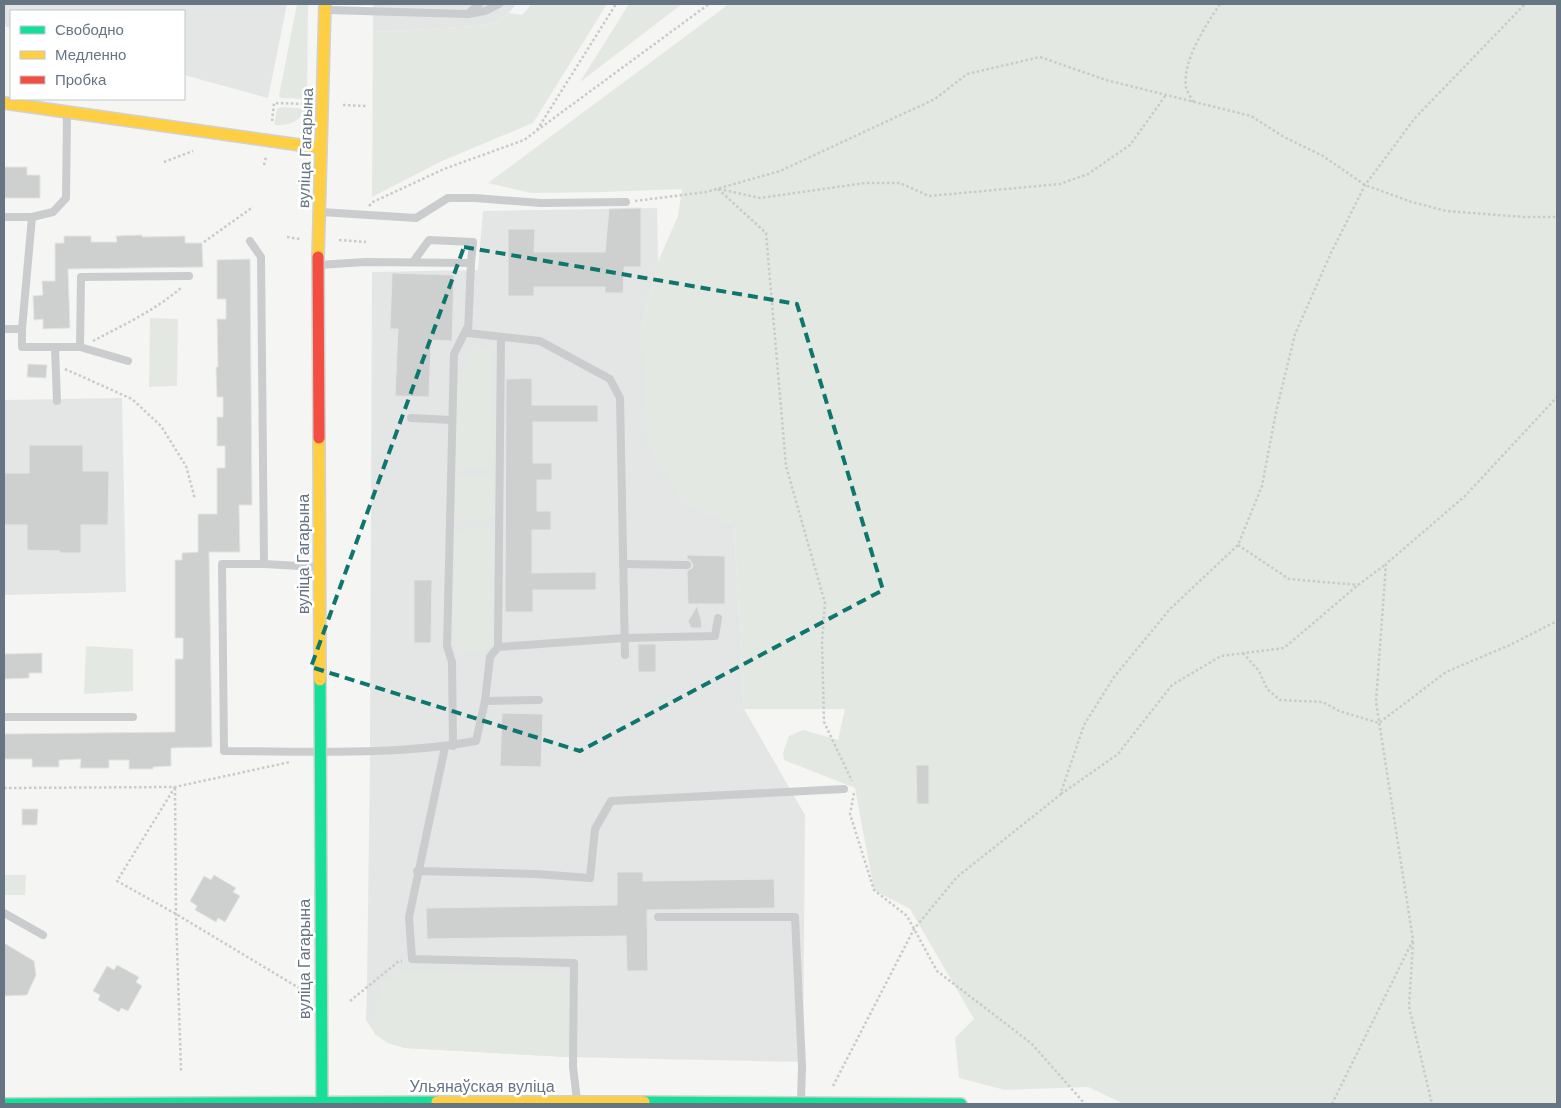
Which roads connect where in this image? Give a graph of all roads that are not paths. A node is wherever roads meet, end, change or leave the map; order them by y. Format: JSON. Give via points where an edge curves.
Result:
{"nodes":[{"id":1,"x":423,"y":4,"type":"edge"},
{"id":2,"x":479,"y":4,"type":"edge"},
{"id":3,"x":499,"y":4,"type":"edge"},
{"id":4,"x":325,"y":7,"type":"edge"},
{"id":5,"x":423,"y":13,"type":"junction"},
{"id":6,"x":468,"y":14,"type":"junction"},
{"id":7,"x":4,"y":102,"type":"edge"},
{"id":8,"x":67,"y":112,"type":"junction"},
{"id":9,"x":321,"y":148,"type":"junction"},
{"id":10,"x":626,"y":202,"type":"road end"},
{"id":11,"x":319,"y":212,"type":"junction"},
{"id":12,"x":4,"y":217,"type":"edge"},
{"id":13,"x":32,"y":217,"type":"junction"},
{"id":14,"x":250,"y":241,"type":"dead end"},
{"id":15,"x":413,"y":262,"type":"junction"},
{"id":16,"x":472,"y":263,"type":"junction"},
{"id":17,"x":318,"y":265,"type":"junction"},
{"id":18,"x":189,"y":276,"type":"dead end"},
{"id":19,"x":468,"y":326,"type":"junction"},
{"id":20,"x":4,"y":329,"type":"edge"},
{"id":21,"x":22,"y":329,"type":"junction"},
{"id":22,"x":501,"y":337,"type":"junction"},
{"id":23,"x":80,"y":347,"type":"junction"},
{"id":24,"x":55,"y":348,"type":"junction"},
{"id":25,"x":128,"y":361,"type":"dead end"},
{"id":26,"x":57,"y":400,"type":"dead end"},
{"id":27,"x":411,"y":418,"type":"dead end"},
{"id":28,"x":452,"y":420,"type":"junction"},
{"id":29,"x":264,"y":564,"type":"junction"},
{"id":30,"x":623,"y":564,"type":"junction"},
{"id":31,"x":687,"y":565,"type":"dead end"},
{"id":32,"x":319,"y":567,"type":"junction"},
{"id":33,"x":718,"y":618,"type":"dead end"},
{"id":34,"x":625,"y":638,"type":"junction"},
{"id":35,"x":498,"y":647,"type":"junction"},
{"id":36,"x":625,"y":655,"type":"dead end"},
{"id":37,"x":539,"y":700,"type":"dead end"},
{"id":38,"x":485,"y":701,"type":"junction"},
{"id":39,"x":4,"y":717,"type":"edge"},
{"id":40,"x":133,"y":717,"type":"dead end"},
{"id":41,"x":449,"y":746,"type":"junction"},
{"id":42,"x":320,"y":751,"type":"junction"},
{"id":43,"x":844,"y":789,"type":"dead end"},
{"id":44,"x":418,"y":871,"type":"junction"},
{"id":45,"x":4,"y":913,"type":"edge"},
{"id":46,"x":658,"y":917,"type":"dead end"},
{"id":47,"x":42,"y":934,"type":"dead end"},
{"id":48,"x":577,"y":1102,"type":"junction"},
{"id":49,"x":801,"y":1102,"type":"junction"},
{"id":50,"x":322,"y":1103,"type":"edge"},
{"id":51,"x":535,"y":1103,"type":"edge"},
{"id":52,"x":889,"y":1103,"type":"edge"},
{"id":53,"x":4,"y":1104,"type":"edge"},
{"id":54,"x":961,"y":1104,"type":"edge"}],
"edges":[{"from":1,"to":5,"type":"lane"},
{"from":2,"to":6,"type":"lane"},
{"from":3,"to":6,"type":"lane"},
{"from":4,"to":5,"type":"lane"},
{"from":4,"to":9,"type":"main road","name":"вуліца Гагарына"},
{"from":5,"to":6,"type":"lane"},
{"from":7,"to":8,"type":"main road"},
{"from":8,"to":9,"type":"main road"},
{"from":8,"to":13,"type":"lane","via":[[66,198],[53,212]]},
{"from":9,"to":11,"type":"main road","name":"вуліца Гагарына"},
{"from":10,"to":11,"type":"lane","via":[[541,203],[448,198],[416,218]]},
{"from":11,"to":17,"type":"main road","name":"вуліца Гагарына"},
{"from":12,"to":13,"type":"lane"},
{"from":13,"to":21,"type":"lane"},
{"from":14,"to":29,"type":"lane","via":[[261,257]]},
{"from":15,"to":16,"type":"lane"},
{"from":15,"to":16,"type":"lane","via":[[429,240],[473,242]]},
{"from":15,"to":17,"type":"lane"},
{"from":16,"to":19,"type":"lane"},
{"from":17,"to":32,"type":"main road","name":"вуліца Гагарына"},
{"from":18,"to":23,"type":"lane","via":[[82,277]]},
{"from":19,"to":22,"type":"lane","via":[[468,334]]},
{"from":19,"to":28,"type":"lane","via":[[454,354]]},
{"from":20,"to":21,"type":"lane"},
{"from":21,"to":24,"type":"lane","via":[[22,347]]},
{"from":22,"to":30,"type":"lane","via":[[540,341],[610,380],[620,398]]},
{"from":22,"to":35,"type":"lane"},
{"from":23,"to":24,"type":"lane"},
{"from":23,"to":25,"type":"lane"},
{"from":24,"to":26,"type":"lane"},
{"from":27,"to":28,"type":"lane"},
{"from":28,"to":41,"type":"lane","via":[[446,646],[452,662]]},
{"from":29,"to":32,"type":"lane"},
{"from":29,"to":42,"type":"lane","via":[[222,564],[224,751]]},
{"from":30,"to":31,"type":"lane"},
{"from":30,"to":34,"type":"lane"},
{"from":32,"to":42,"type":"main road","name":"вуліца Гагарына"},
{"from":33,"to":34,"type":"lane","via":[[715,636]]},
{"from":34,"to":35,"type":"lane"},
{"from":34,"to":36,"type":"lane"},
{"from":35,"to":38,"type":"lane","via":[[490,657]]},
{"from":37,"to":38,"type":"lane"},
{"from":38,"to":41,"type":"lane","via":[[476,741]]},
{"from":39,"to":40,"type":"lane"},
{"from":41,"to":42,"type":"lane","via":[[370,752]]},
{"from":41,"to":44,"type":"lane"},
{"from":42,"to":50,"type":"main road","name":"вуліца Гагарына"},
{"from":43,"to":44,"type":"lane","via":[[611,801],[595,829],[590,878]]},
{"from":44,"to":48,"type":"lane","via":[[409,917],[412,959],[574,963],[573,1067]]},
{"from":45,"to":47,"type":"lane"},
{"from":46,"to":49,"type":"lane","via":[[795,917]]},
{"from":48,"to":49,"type":"main road","name":"Ульянаўская вуліца"},
{"from":48,"to":51,"type":"main road","name":"Ульянаўская вуліца"},
{"from":49,"to":52,"type":"main road","name":"Ульянаўская вуліца"},
{"from":50,"to":51,"type":"main road","name":"Ульянаўская вуліца"},
{"from":50,"to":53,"type":"main road","name":"Ульянаўская вуліца"},
{"from":52,"to":54,"type":"main road","name":"Ульянаўская вуліца"}]}
